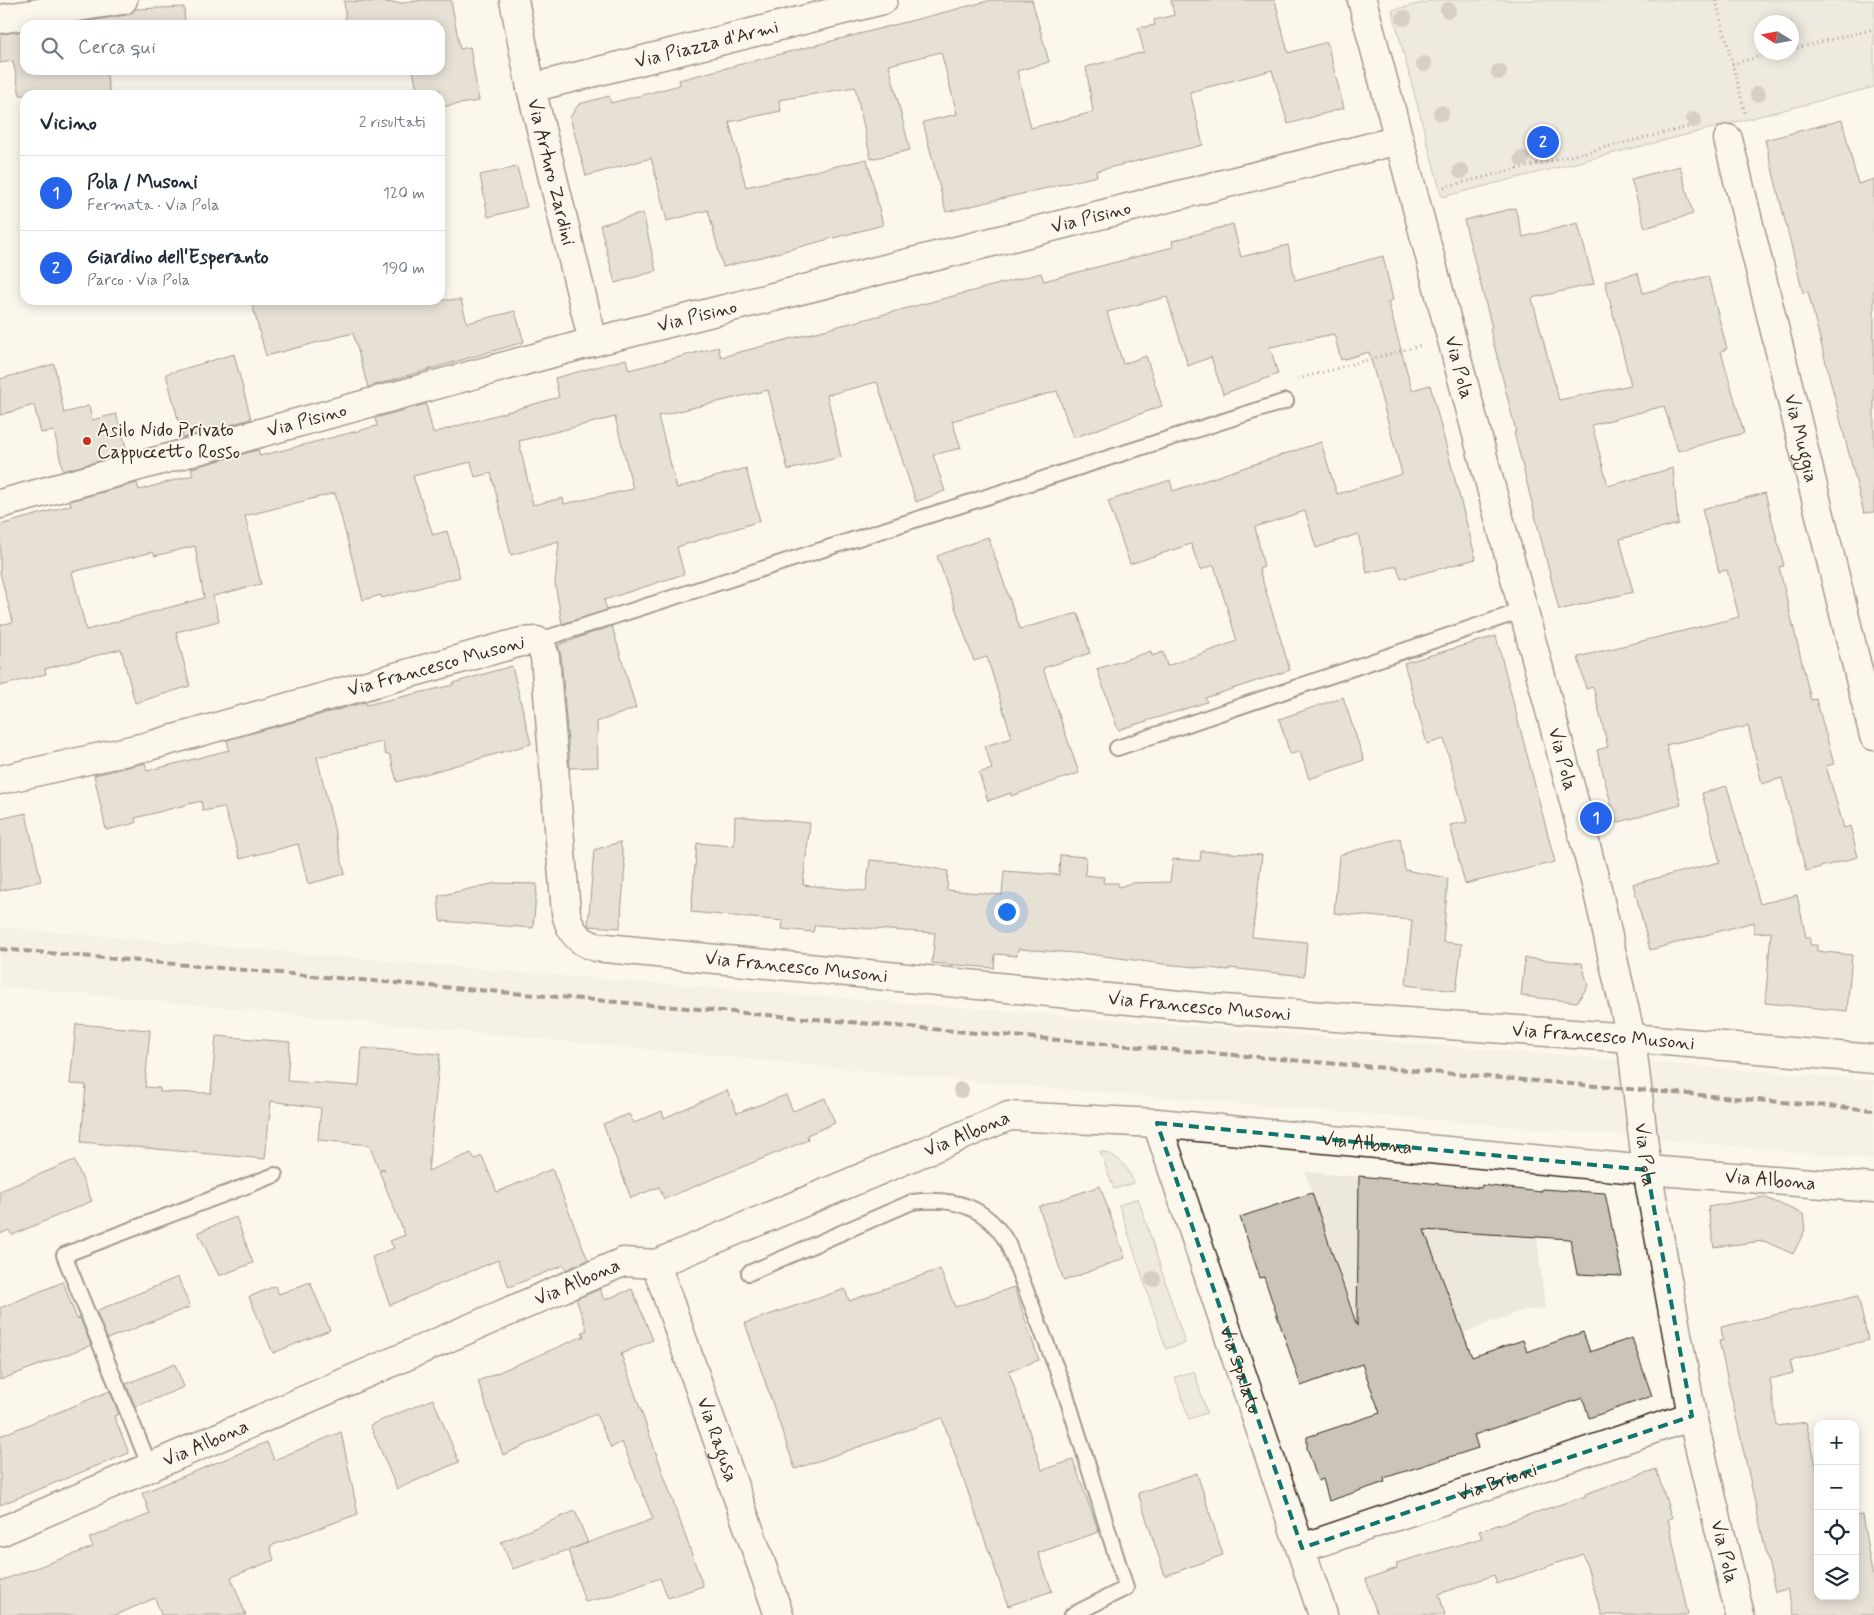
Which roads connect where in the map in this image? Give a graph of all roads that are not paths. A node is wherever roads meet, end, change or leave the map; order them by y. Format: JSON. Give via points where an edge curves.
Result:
{"nodes":[{"id":1,"x":123,"y":0,"type":"edge"},
{"id":2,"x":514,"y":0,"type":"edge"},
{"id":3,"x":883,"y":0,"type":"edge"},
{"id":4,"x":1362,"y":0,"type":"edge"},
{"id":5,"x":0,"y":19,"type":"edge"},
{"id":6,"x":531,"y":88,"type":"junction"},
{"id":7,"x":1732,"y":127,"type":"road end"},
{"id":8,"x":1399,"y":140,"type":"junction"},
{"id":9,"x":594,"y":342,"type":"junction"},
{"id":10,"x":1286,"y":402,"type":"road end"},
{"id":11,"x":0,"y":504,"type":"edge"},
{"id":12,"x":1524,"y":610,"type":"junction"},
{"id":13,"x":537,"y":641,"type":"junction"},
{"id":14,"x":1874,"y":736,"type":"edge"},
{"id":15,"x":1117,"y":748,"type":"dead end"},
{"id":16,"x":0,"y":780,"type":"edge"},
{"id":17,"x":1631,"y":1038,"type":"junction"},
{"id":18,"x":1874,"y":1059,"type":"edge"},
{"id":19,"x":1157,"y":1123,"type":"junction"},
{"id":20,"x":1647,"y":1170,"type":"junction"},
{"id":21,"x":275,"y":1175,"type":"dead end"},
{"id":22,"x":1874,"y":1188,"type":"edge"},
{"id":23,"x":656,"y":1264,"type":"junction"},
{"id":24,"x":749,"y":1273,"type":"dead end"},
{"id":25,"x":1692,"y":1416,"type":"junction"},
{"id":26,"x":150,"y":1467,"type":"junction"},
{"id":27,"x":0,"y":1532,"type":"edge"},
{"id":28,"x":1302,"y":1548,"type":"junction"},
{"id":29,"x":779,"y":1615,"type":"edge"},
{"id":30,"x":1072,"y":1615,"type":"edge"},
{"id":31,"x":1324,"y":1615,"type":"edge"},
{"id":32,"x":1740,"y":1615,"type":"edge"}],
"edges":[{"from":1,"to":5,"type":"street"},
{"from":2,"to":6,"type":"street","name":"Via Arturo Zardini"},
{"from":3,"to":6,"type":"street","name":"Via Piazza d'Armi"},
{"from":4,"to":8,"type":"street","name":"Via Pola"},
{"from":6,"to":9,"type":"street","name":"Via Arturo Zardini"},
{"from":7,"to":14,"type":"street","name":"Via Muggia"},
{"from":8,"to":9,"type":"street","name":"Via Pisino"},
{"from":8,"to":12,"type":"street","name":"Via Pola"},
{"from":9,"to":11,"type":"street","name":"Via Pisino"},
{"from":10,"to":13,"type":"lane"},
{"from":12,"to":15,"type":"lane"},
{"from":12,"to":17,"type":"street","name":"Via Pola","via":[[1597,888]]},
{"from":13,"to":16,"type":"street","name":"Via Francesco Musoni","via":[[521,642],[149,746]]},
{"from":13,"to":17,"type":"street","name":"Via Francesco Musoni","via":[[545,657],[566,913],[569,925],[584,943],[596,947],[1210,1008]]},
{"from":17,"to":18,"type":"street","name":"Via Francesco Musoni"},
{"from":17,"to":20,"type":"street","name":"Via Pola"},
{"from":19,"to":20,"type":"street","name":"Via Albona"},
{"from":19,"to":23,"type":"street","name":"Via Albona","via":[[1009,1116]]},
{"from":19,"to":28,"type":"street","name":"Via Spalato"},
{"from":20,"to":22,"type":"street","name":"Via Albona"},
{"from":20,"to":25,"type":"street","name":"Via Pola"},
{"from":21,"to":26,"type":"lane","name":"Via Albona","via":[[64,1255]]},
{"from":23,"to":26,"type":"street","name":"Via Albona","via":[[623,1262]]},
{"from":23,"to":29,"type":"street","name":"Via Ragusa"},
{"from":24,"to":30,"type":"lane","via":[[912,1202],[950,1201],[985,1215],[999,1228],[1064,1388],[1126,1588]]},
{"from":25,"to":28,"type":"street","name":"Via Brioni"},
{"from":25,"to":32,"type":"street","name":"Via Pola"},
{"from":26,"to":27,"type":"street","name":"Via Albona"},
{"from":28,"to":31,"type":"street","name":"Via Spalato"}]}
